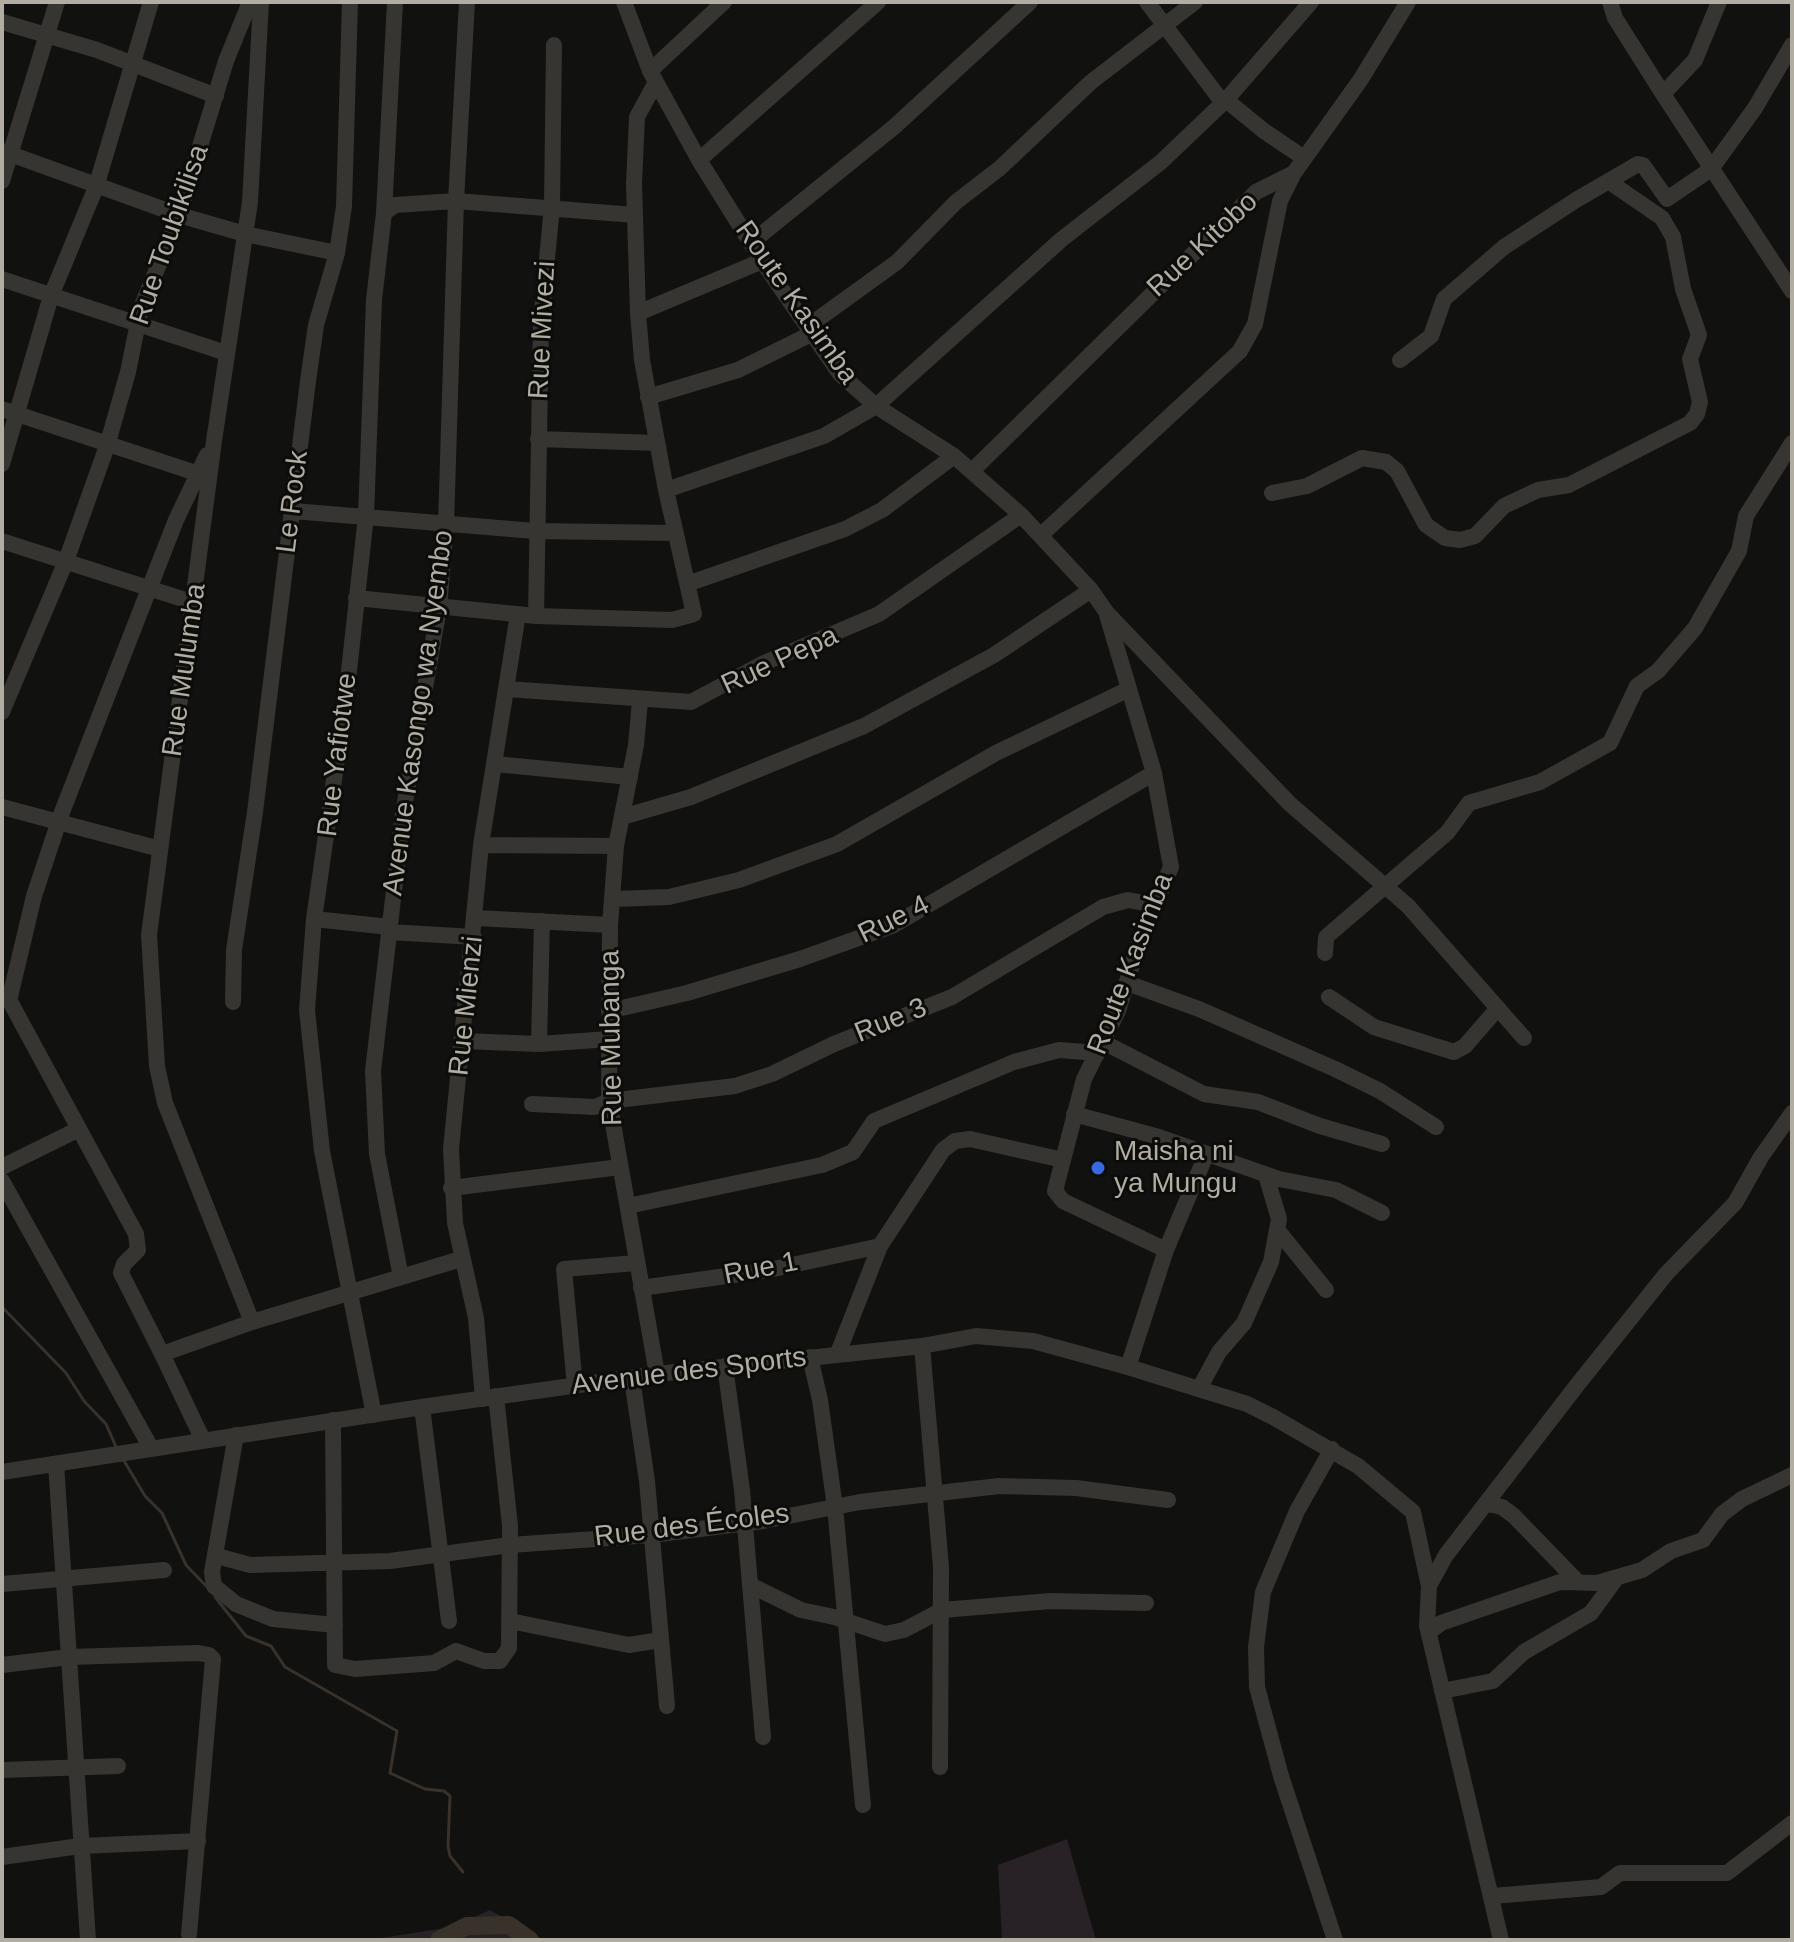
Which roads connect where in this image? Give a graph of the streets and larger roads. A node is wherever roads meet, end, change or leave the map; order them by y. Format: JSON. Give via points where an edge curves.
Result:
{"nodes":[{"id":1,"x":57,"y":2,"type":"edge"},
{"id":2,"x":151,"y":2,"type":"edge"},
{"id":3,"x":250,"y":2,"type":"edge"},
{"id":4,"x":261,"y":2,"type":"edge"},
{"id":5,"x":350,"y":2,"type":"edge"},
{"id":6,"x":395,"y":2,"type":"edge"},
{"id":7,"x":467,"y":2,"type":"edge"},
{"id":8,"x":624,"y":2,"type":"edge"},
{"id":9,"x":724,"y":2,"type":"edge"},
{"id":10,"x":878,"y":2,"type":"edge"},
{"id":11,"x":1030,"y":2,"type":"edge"},
{"id":12,"x":1147,"y":2,"type":"edge"},
{"id":13,"x":1195,"y":2,"type":"edge"},
{"id":14,"x":1311,"y":2,"type":"edge"},
{"id":15,"x":1408,"y":2,"type":"edge"},
{"id":16,"x":1610,"y":2,"type":"edge"},
{"id":17,"x":1719,"y":2,"type":"edge"},
{"id":18,"x":2,"y":22,"type":"edge"},
{"id":19,"x":1162,"y":24,"type":"junction"},
{"id":20,"x":46,"y":36,"type":"junction"},
{"id":21,"x":554,"y":45,"type":"dead end"},
{"id":22,"x":1792,"y":45,"type":"edge"},
{"id":23,"x":132,"y":66,"type":"junction"},
{"id":24,"x":653,"y":77,"type":"junction"},
{"id":25,"x":1663,"y":94,"type":"junction"},
{"id":26,"x":216,"y":96,"type":"junction"},
{"id":27,"x":1224,"y":101,"type":"junction"},
{"id":28,"x":6,"y":152,"type":"edge"},
{"id":29,"x":1304,"y":158,"type":"junction"},
{"id":30,"x":699,"y":160,"type":"junction"},
{"id":31,"x":1711,"y":169,"type":"junction"},
{"id":32,"x":1294,"y":173,"type":"junction"},
{"id":33,"x":2,"y":181,"type":"edge"},
{"id":34,"x":1608,"y":181,"type":"junction"},
{"id":35,"x":96,"y":187,"type":"junction"},
{"id":36,"x":456,"y":201,"type":"junction"},
{"id":37,"x":552,"y":206,"type":"junction"},
{"id":38,"x":384,"y":213,"type":"junction"},
{"id":39,"x":179,"y":215,"type":"junction"},
{"id":40,"x":635,"y":215,"type":"junction"},
{"id":41,"x":245,"y":234,"type":"junction"},
{"id":42,"x":752,"y":242,"type":"junction"},
{"id":43,"x":337,"y":253,"type":"junction"},
{"id":44,"x":762,"y":261,"type":"junction"},
{"id":45,"x":2,"y":279,"type":"edge"},
{"id":46,"x":1792,"y":291,"type":"edge"},
{"id":47,"x":51,"y":296,"type":"junction"},
{"id":48,"x":638,"y":313,"type":"junction"},
{"id":49,"x":137,"y":326,"type":"junction"},
{"id":50,"x":809,"y":330,"type":"junction"},
{"id":51,"x":226,"y":353,"type":"junction"},
{"id":52,"x":1400,"y":360,"type":"dead end"},
{"id":53,"x":648,"y":397,"type":"junction"},
{"id":54,"x":876,"y":406,"type":"junction"},
{"id":55,"x":10,"y":412,"type":"edge"},
{"id":56,"x":538,"y":439,"type":"junction"},
{"id":57,"x":214,"y":441,"type":"junction"},
{"id":58,"x":657,"y":443,"type":"junction"},
{"id":59,"x":1792,"y":443,"type":"edge"},
{"id":60,"x":107,"y":446,"type":"junction"},
{"id":61,"x":954,"y":456,"type":"junction"},
{"id":62,"x":2,"y":464,"type":"edge"},
{"id":63,"x":973,"y":470,"type":"junction"},
{"id":64,"x":199,"y":474,"type":"junction"},
{"id":65,"x":666,"y":490,"type":"junction"},
{"id":66,"x":1272,"y":493,"type":"dead end"},
{"id":67,"x":293,"y":511,"type":"junction"},
{"id":68,"x":1021,"y":515,"type":"junction"},
{"id":69,"x":366,"y":516,"type":"junction"},
{"id":70,"x":446,"y":525,"type":"junction"},
{"id":71,"x":535,"y":531,"type":"junction"},
{"id":72,"x":676,"y":533,"type":"junction"},
{"id":73,"x":1041,"y":535,"type":"junction"},
{"id":74,"x":2,"y":541,"type":"edge"},
{"id":75,"x":66,"y":561,"type":"junction"},
{"id":76,"x":690,"y":583,"type":"junction"},
{"id":77,"x":1091,"y":590,"type":"junction"},
{"id":78,"x":150,"y":591,"type":"junction"},
{"id":79,"x":356,"y":598,"type":"junction"},
{"id":80,"x":195,"y":603,"type":"junction"},
{"id":81,"x":439,"y":608,"type":"junction"},
{"id":82,"x":1107,"y":613,"type":"junction"},
{"id":83,"x":518,"y":614,"type":"junction"},
{"id":84,"x":536,"y":616,"type":"junction"},
{"id":85,"x":507,"y":689,"type":"junction"},
{"id":86,"x":1127,"y":690,"type":"junction"},
{"id":87,"x":640,"y":701,"type":"junction"},
{"id":88,"x":2,"y":712,"type":"edge"},
{"id":89,"x":495,"y":764,"type":"junction"},
{"id":90,"x":1154,"y":773,"type":"junction"},
{"id":91,"x":630,"y":777,"type":"junction"},
{"id":92,"x":2,"y":807,"type":"edge"},
{"id":93,"x":622,"y":817,"type":"junction"},
{"id":94,"x":58,"y":822,"type":"junction"},
{"id":95,"x":481,"y":845,"type":"junction"},
{"id":96,"x":616,"y":846,"type":"junction"},
{"id":97,"x":160,"y":849,"type":"junction"},
{"id":98,"x":1386,"y":887,"type":"junction"},
{"id":99,"x":613,"y":899,"type":"junction"},
{"id":100,"x":1155,"y":905,"type":"junction"},
{"id":101,"x":476,"y":918,"type":"junction"},
{"id":102,"x":314,"y":919,"type":"junction"},
{"id":103,"x":542,"y":921,"type":"junction"},
{"id":104,"x":610,"y":925,"type":"junction"},
{"id":105,"x":390,"y":929,"type":"junction"},
{"id":106,"x":474,"y":937,"type":"junction"},
{"id":107,"x":1325,"y":953,"type":"dead end"},
{"id":108,"x":1127,"y":983,"type":"junction"},
{"id":109,"x":2,"y":985,"type":"edge"},
{"id":110,"x":1329,"y":997,"type":"dead end"},
{"id":111,"x":9,"y":1001,"type":"junction"},
{"id":112,"x":233,"y":1002,"type":"dead end"},
{"id":113,"x":1498,"y":1008,"type":"junction"},
{"id":114,"x":609,"y":1011,"type":"junction"},
{"id":115,"x":1524,"y":1038,"type":"dead end"},
{"id":116,"x":610,"y":1039,"type":"junction"},
{"id":117,"x":463,"y":1041,"type":"junction"},
{"id":118,"x":539,"y":1044,"type":"junction"},
{"id":119,"x":1101,"y":1048,"type":"junction"},
{"id":120,"x":609,"y":1101,"type":"junction"},
{"id":121,"x":532,"y":1104,"type":"dead end"},
{"id":122,"x":1792,"y":1113,"type":"edge"},
{"id":123,"x":1074,"y":1114,"type":"junction"},
{"id":124,"x":1436,"y":1127,"type":"dead end"},
{"id":125,"x":77,"y":1130,"type":"junction"},
{"id":126,"x":1382,"y":1144,"type":"dead end"},
{"id":127,"x":1206,"y":1155,"type":"junction"},
{"id":128,"x":1063,"y":1160,"type":"junction"},
{"id":129,"x":2,"y":1167,"type":"edge"},
{"id":130,"x":620,"y":1167,"type":"junction"},
{"id":131,"x":1266,"y":1175,"type":"junction"},
{"id":132,"x":2,"y":1181,"type":"edge"},
{"id":133,"x":451,"y":1188,"type":"junction"},
{"id":134,"x":628,"y":1206,"type":"junction"},
{"id":135,"x":1382,"y":1213,"type":"dead end"},
{"id":136,"x":1279,"y":1232,"type":"junction"},
{"id":137,"x":880,"y":1246,"type":"junction"},
{"id":138,"x":1166,"y":1250,"type":"junction"},
{"id":139,"x":461,"y":1259,"type":"junction"},
{"id":140,"x":636,"y":1263,"type":"junction"},
{"id":141,"x":401,"y":1277,"type":"junction"},
{"id":142,"x":641,"y":1288,"type":"junction"},
{"id":143,"x":1326,"y":1290,"type":"dead end"},
{"id":144,"x":351,"y":1293,"type":"junction"},
{"id":145,"x":252,"y":1322,"type":"junction"},
{"id":146,"x":922,"y":1346,"type":"junction"},
{"id":147,"x":838,"y":1353,"type":"junction"},
{"id":148,"x":162,"y":1354,"type":"junction"},
{"id":149,"x":810,"y":1357,"type":"junction"},
{"id":150,"x":725,"y":1366,"type":"junction"},
{"id":151,"x":1128,"y":1367,"type":"junction"},
{"id":152,"x":657,"y":1374,"type":"junction"},
{"id":153,"x":632,"y":1379,"type":"junction"},
{"id":154,"x":575,"y":1386,"type":"junction"},
{"id":155,"x":1199,"y":1389,"type":"junction"},
{"id":156,"x":489,"y":1398,"type":"junction"},
{"id":157,"x":422,"y":1407,"type":"junction"},
{"id":158,"x":374,"y":1415,"type":"junction"},
{"id":159,"x":333,"y":1420,"type":"junction"},
{"id":160,"x":236,"y":1435,"type":"junction"},
{"id":161,"x":203,"y":1440,"type":"junction"},
{"id":162,"x":151,"y":1448,"type":"junction"},
{"id":163,"x":1332,"y":1449,"type":"junction"},
{"id":164,"x":56,"y":1464,"type":"junction"},
{"id":165,"x":2,"y":1472,"type":"edge"},
{"id":166,"x":1792,"y":1475,"type":"edge"},
{"id":167,"x":933,"y":1493,"type":"junction"},
{"id":168,"x":1168,"y":1500,"type":"dead end"},
{"id":169,"x":1488,"y":1504,"type":"junction"},
{"id":170,"x":835,"y":1507,"type":"junction"},
{"id":171,"x":745,"y":1523,"type":"junction"},
{"id":172,"x":652,"y":1535,"type":"junction"},
{"id":173,"x":510,"y":1545,"type":"junction"},
{"id":174,"x":443,"y":1555,"type":"junction"},
{"id":175,"x":217,"y":1556,"type":"junction"},
{"id":176,"x":336,"y":1564,"type":"junction"},
{"id":177,"x":164,"y":1570,"type":"dead end"},
{"id":178,"x":62,"y":1579,"type":"junction"},
{"id":179,"x":1576,"y":1580,"type":"junction"},
{"id":180,"x":1615,"y":1580,"type":"junction"},
{"id":181,"x":2,"y":1584,"type":"edge"},
{"id":182,"x":750,"y":1585,"type":"junction"},
{"id":183,"x":1429,"y":1586,"type":"junction"},
{"id":184,"x":1146,"y":1603,"type":"dead end"},
{"id":185,"x":942,"y":1610,"type":"junction"},
{"id":186,"x":844,"y":1620,"type":"junction"},
{"id":187,"x":449,"y":1621,"type":"dead end"},
{"id":188,"x":510,"y":1621,"type":"junction"},
{"id":189,"x":335,"y":1625,"type":"junction"},
{"id":190,"x":1429,"y":1632,"type":"junction"},
{"id":191,"x":660,"y":1640,"type":"junction"},
{"id":192,"x":69,"y":1657,"type":"junction"},
{"id":193,"x":2,"y":1665,"type":"edge"},
{"id":194,"x":1442,"y":1691,"type":"junction"},
{"id":195,"x":667,"y":1706,"type":"dead end"},
{"id":196,"x":763,"y":1737,"type":"dead end"},
{"id":197,"x":76,"y":1765,"type":"junction"},
{"id":198,"x":118,"y":1766,"type":"dead end"},
{"id":199,"x":940,"y":1767,"type":"dead end"},
{"id":200,"x":2,"y":1770,"type":"edge"},
{"id":201,"x":863,"y":1805,"type":"dead end"},
{"id":202,"x":1792,"y":1823,"type":"edge"},
{"id":203,"x":198,"y":1841,"type":"junction"},
{"id":204,"x":80,"y":1846,"type":"junction"},
{"id":205,"x":2,"y":1857,"type":"edge"},
{"id":206,"x":1493,"y":1896,"type":"junction"},
{"id":207,"x":189,"y":1934,"type":"dead end"},
{"id":208,"x":88,"y":1940,"type":"edge"},
{"id":209,"x":1335,"y":1940,"type":"edge"},
{"id":210,"x":1501,"y":1940,"type":"edge"}],
"edges":[{"from":1,"to":20,"type":"street"},
{"from":2,"to":23,"type":"street"},
{"from":3,"to":26,"type":"street","name":"Rue Toubikilisa"},
{"from":4,"to":41,"type":"street","name":"Rue Mulumba"},
{"from":5,"to":43,"type":"street","name":"Le Rock","via":[[344,206]]},
{"from":6,"to":38,"type":"street","name":"Rue Yafiotwe"},
{"from":7,"to":36,"type":"street","name":"Avenue Kasongo wa Nyembo"},
{"from":8,"to":24,"type":"street","name":"Route Kasimba"},
{"from":9,"to":24,"type":"street"},
{"from":10,"to":30,"type":"street"},
{"from":11,"to":42,"type":"street","via":[[894,127]]},
{"from":12,"to":19,"type":"street"},
{"from":13,"to":19,"type":"street"},
{"from":14,"to":27,"type":"street"},
{"from":15,"to":29,"type":"street","name":"Rue Kitobo"},
{"from":16,"to":25,"type":"street"},
{"from":17,"to":25,"type":"street","via":[[1695,60]]},
{"from":18,"to":20,"type":"street"},
{"from":19,"to":27,"type":"street"},
{"from":19,"to":50,"type":"street","via":[[956,202],[897,262]]},
{"from":20,"to":23,"type":"street"},
{"from":20,"to":28,"type":"street"},
{"from":21,"to":37,"type":"street","name":"Rue Mivezi"},
{"from":22,"to":31,"type":"street"},
{"from":23,"to":26,"type":"street"},
{"from":23,"to":35,"type":"street"},
{"from":24,"to":30,"type":"street","name":"Route Kasimba"},
{"from":24,"to":40,"type":"street","via":[[637,117]]},
{"from":25,"to":31,"type":"street"},
{"from":26,"to":39,"type":"street","name":"Rue Toubikilisa"},
{"from":27,"to":29,"type":"street"},
{"from":27,"to":54,"type":"street","via":[[1140,182],[1062,239]]},
{"from":28,"to":33,"type":"street"},
{"from":28,"to":35,"type":"street"},
{"from":29,"to":32,"type":"street","name":"Rue Kitobo"},
{"from":30,"to":42,"type":"street","name":"Route Kasimba"},
{"from":31,"to":34,"type":"street","via":[[1667,199],[1640,165]]},
{"from":31,"to":46,"type":"street"},
{"from":32,"to":63,"type":"street","name":"Rue Kitobo","via":[[1256,192]]},
{"from":32,"to":73,"type":"street","via":[[1280,201],[1255,324],[1240,351]]},
{"from":34,"to":52,"type":"street","via":[[1504,247],[1444,299],[1431,336]]},
{"from":34,"to":66,"type":"street","via":[[1662,218],[1673,237],[1699,335],[1690,359],[1700,402],[1690,423],[1569,485],[1538,490],[1504,506],[1475,536],[1460,540],[1445,538],[1426,525],[1397,471],[1386,462],[1362,458],[1307,486]]},
{"from":35,"to":39,"type":"street"},
{"from":35,"to":47,"type":"street"},
{"from":36,"to":37,"type":"street"},
{"from":36,"to":38,"type":"street","via":[[395,205]]},
{"from":36,"to":70,"type":"street","name":"Avenue Kasongo wa Nyembo"},
{"from":37,"to":40,"type":"street"},
{"from":37,"to":56,"type":"street","name":"Rue Mivezi","via":[[541,322]]},
{"from":38,"to":69,"type":"street","name":"Rue Yafiotwe","via":[[374,300]]},
{"from":39,"to":41,"type":"street"},
{"from":39,"to":49,"type":"street","name":"Rue Toubikilisa"},
{"from":40,"to":48,"type":"street"},
{"from":41,"to":43,"type":"street"},
{"from":41,"to":51,"type":"street","name":"Rue Mulumba"},
{"from":42,"to":44,"type":"street","name":"Route Kasimba"},
{"from":43,"to":67,"type":"street","name":"Le Rock","via":[[316,325]]},
{"from":44,"to":48,"type":"street"},
{"from":44,"to":50,"type":"street","name":"Route Kasimba"},
{"from":45,"to":47,"type":"street"},
{"from":47,"to":49,"type":"street"},
{"from":47,"to":55,"type":"street"},
{"from":48,"to":53,"type":"street"},
{"from":49,"to":51,"type":"street"},
{"from":49,"to":60,"type":"street","name":"Rue Toubikilisa"},
{"from":50,"to":53,"type":"street","via":[[738,370]]},
{"from":50,"to":54,"type":"street","name":"Route Kasimba","via":[[840,374]]},
{"from":51,"to":57,"type":"street","name":"Rue Mulumba"},
{"from":53,"to":58,"type":"street"},
{"from":54,"to":61,"type":"street","name":"Route Kasimba"},
{"from":54,"to":65,"type":"street","via":[[824,436]]},
{"from":55,"to":60,"type":"street"},
{"from":55,"to":62,"type":"street"},
{"from":56,"to":58,"type":"street"},
{"from":56,"to":71,"type":"street","name":"Rue Mivezi"},
{"from":57,"to":64,"type":"street"},
{"from":57,"to":80,"type":"street","name":"Rue Mulumba"},
{"from":58,"to":65,"type":"street"},
{"from":59,"to":98,"type":"street","via":[[1746,516],[1739,551],[1695,628],[1658,671],[1639,683],[1610,743],[1540,782],[1469,803],[1447,833]]},
{"from":60,"to":64,"type":"street"},
{"from":60,"to":75,"type":"street","name":"Rue Toubikilisa"},
{"from":61,"to":63,"type":"street","name":"Route Kasimba"},
{"from":61,"to":76,"type":"street","via":[[882,510],[845,529]]},
{"from":63,"to":68,"type":"street","name":"Route Kasimba"},
{"from":64,"to":78,"type":"street"},
{"from":65,"to":72,"type":"street"},
{"from":67,"to":69,"type":"street"},
{"from":67,"to":112,"type":"street","name":"Le Rock","via":[[234,950]]},
{"from":68,"to":73,"type":"street","name":"Route Kasimba"},
{"from":68,"to":87,"type":"street","name":"Rue Pepa","via":[[879,614],[845,631],[764,663],[691,702]]},
{"from":69,"to":70,"type":"street"},
{"from":69,"to":79,"type":"street","name":"Rue Yafiotwe"},
{"from":70,"to":71,"type":"street"},
{"from":70,"to":81,"type":"street","name":"Avenue Kasongo wa Nyembo"},
{"from":71,"to":72,"type":"street"},
{"from":71,"to":84,"type":"street","name":"Rue Mivezi"},
{"from":72,"to":76,"type":"street"},
{"from":73,"to":77,"type":"street","name":"Route Kasimba"},
{"from":74,"to":75,"type":"street"},
{"from":75,"to":78,"type":"street"},
{"from":75,"to":88,"type":"street","name":"Rue Toubikilisa"},
{"from":76,"to":84,"type":"street","via":[[695,609],[691,618]]},
{"from":77,"to":82,"type":"street","name":"Route Kasimba"},
{"from":77,"to":93,"type":"street","via":[[994,655],[864,726],[691,797]]},
{"from":78,"to":80,"type":"street"},
{"from":78,"to":94,"type":"street"},
{"from":79,"to":81,"type":"street"},
{"from":79,"to":102,"type":"street","name":"Rue Yafiotwe"},
{"from":80,"to":97,"type":"street","name":"Rue Mulumba"},
{"from":81,"to":83,"type":"street"},
{"from":81,"to":105,"type":"street","name":"Avenue Kasongo wa Nyembo","via":[[403,813]]},
{"from":82,"to":86,"type":"street","name":"Route Kasimba"},
{"from":82,"to":98,"type":"street","name":"Route Kasimba","via":[[1290,804]]},
{"from":83,"to":84,"type":"street"},
{"from":83,"to":85,"type":"street","name":"Rue Mienzi"},
{"from":85,"to":87,"type":"street","name":"Rue Pepa"},
{"from":85,"to":89,"type":"street","name":"Rue Mienzi"},
{"from":86,"to":90,"type":"street","name":"Route Kasimba"},
{"from":86,"to":99,"type":"street","via":[[996,753],[837,844],[739,880],[669,897]]},
{"from":87,"to":91,"type":"street","name":"Rue Mubanga"},
{"from":89,"to":91,"type":"street"},
{"from":89,"to":95,"type":"street","name":"Rue Mienzi"},
{"from":90,"to":100,"type":"street","name":"Route Kasimba","via":[[1171,867]]},
{"from":90,"to":114,"type":"street","name":"Rue 4","via":[[892,926],[758,972]]},
{"from":91,"to":93,"type":"street","name":"Rue Mubanga"},
{"from":92,"to":94,"type":"street"},
{"from":93,"to":96,"type":"street","name":"Rue Mubanga"},
{"from":94,"to":97,"type":"street"},
{"from":94,"to":111,"type":"street"},
{"from":95,"to":96,"type":"street"},
{"from":95,"to":101,"type":"street","name":"Rue Mienzi"},
{"from":96,"to":99,"type":"street","name":"Rue Mubanga"},
{"from":97,"to":145,"type":"street","name":"Rue Mulumba","via":[[149,935],[157,1066],[165,1103]]},
{"from":98,"to":107,"type":"street","via":[[1326,937]]},
{"from":98,"to":113,"type":"street","name":"Route Kasimba"},
{"from":99,"to":104,"type":"street","name":"Rue Mubanga"},
{"from":100,"to":108,"type":"street","name":"Route Kasimba"},
{"from":100,"to":120,"type":"street","name":"Rue 3","via":[[1128,900],[1103,907],[952,997],[772,1074],[735,1086]]},
{"from":101,"to":103,"type":"street"},
{"from":101,"to":106,"type":"street","name":"Rue Mienzi"},
{"from":102,"to":105,"type":"street"},
{"from":102,"to":144,"type":"street","name":"Rue Yafiotwe","via":[[308,1038],[322,1151]]},
{"from":103,"to":104,"type":"street"},
{"from":103,"to":118,"type":"street"},
{"from":104,"to":114,"type":"street","name":"Rue Mubanga"},
{"from":105,"to":106,"type":"street"},
{"from":105,"to":141,"type":"street","name":"Avenue Kasongo wa Nyembo","via":[[373,1110]]},
{"from":106,"to":117,"type":"street","name":"Rue Mienzi"},
{"from":108,"to":119,"type":"street","name":"Route Kasimba"},
{"from":108,"to":124,"type":"street","via":[[1335,1069]]},
{"from":109,"to":111,"type":"street"},
{"from":110,"to":113,"type":"street","via":[[1392,1034],[1454,1052]]},
{"from":111,"to":125,"type":"street"},
{"from":113,"to":115,"type":"street","name":"Route Kasimba"},
{"from":114,"to":116,"type":"street","name":"Rue Mubanga"},
{"from":116,"to":118,"type":"street"},
{"from":116,"to":120,"type":"street","name":"Rue Mubanga"},
{"from":117,"to":118,"type":"street"},
{"from":117,"to":133,"type":"street","name":"Rue Mienzi"},
{"from":119,"to":123,"type":"street","name":"Route Kasimba"},
{"from":119,"to":126,"type":"street","via":[[1204,1094],[1258,1102]]},
{"from":119,"to":134,"type":"street","via":[[1059,1050],[1014,1062],[874,1121],[853,1152],[822,1165]]},
{"from":120,"to":121,"type":"street","name":"Rue 3","via":[[595,1107]]},
{"from":120,"to":130,"type":"street","name":"Rue Mubanga"},
{"from":122,"to":169,"type":"street","via":[[1735,1203],[1666,1274]]},
{"from":123,"to":127,"type":"street"},
{"from":123,"to":128,"type":"street","name":"Route Kasimba"},
{"from":125,"to":129,"type":"street"},
{"from":125,"to":148,"type":"street","via":[[136,1234],[138,1250],[121,1273]]},
{"from":127,"to":131,"type":"street"},
{"from":127,"to":138,"type":"street"},
{"from":128,"to":137,"type":"street","via":[[970,1139],[955,1141],[943,1150]]},
{"from":128,"to":138,"type":"street","name":"Route Kasimba","via":[[1055,1191],[1063,1201]]},
{"from":130,"to":133,"type":"street"},
{"from":130,"to":134,"type":"street","name":"Rue Mubanga"},
{"from":131,"to":135,"type":"street","via":[[1336,1190]]},
{"from":131,"to":136,"type":"street"},
{"from":132,"to":162,"type":"street"},
{"from":133,"to":139,"type":"street","name":"Rue Mienzi"},
{"from":134,"to":140,"type":"street","name":"Rue Mubanga"},
{"from":136,"to":143,"type":"street"},
{"from":136,"to":155,"type":"street","via":[[1244,1323],[1219,1352]]},
{"from":137,"to":142,"type":"street","name":"Rue 1","via":[[769,1270]]},
{"from":137,"to":147,"type":"street"},
{"from":138,"to":151,"type":"street"},
{"from":139,"to":141,"type":"street"},
{"from":139,"to":156,"type":"street","name":"Rue Mienzi"},
{"from":140,"to":142,"type":"street","name":"Rue Mubanga"},
{"from":140,"to":154,"type":"street","via":[[564,1269]]},
{"from":141,"to":144,"type":"street"},
{"from":142,"to":152,"type":"street","name":"Rue Mubanga"},
{"from":144,"to":145,"type":"street"},
{"from":144,"to":158,"type":"street","name":"Rue Yafiotwe"},
{"from":145,"to":148,"type":"street"},
{"from":146,"to":147,"type":"street","name":"Avenue des Sports"},
{"from":146,"to":151,"type":"street","name":"Avenue des Sports","via":[[976,1336],[1033,1341]]},
{"from":146,"to":167,"type":"street"},
{"from":147,"to":149,"type":"street","name":"Avenue des Sports"},
{"from":148,"to":161,"type":"street"},
{"from":149,"to":150,"type":"street","name":"Avenue des Sports"},
{"from":149,"to":170,"type":"street"},
{"from":150,"to":152,"type":"street","name":"Avenue des Sports"},
{"from":150,"to":171,"type":"street"},
{"from":151,"to":155,"type":"street","name":"Avenue des Sports"},
{"from":152,"to":153,"type":"street","name":"Avenue des Sports"},
{"from":153,"to":154,"type":"street","name":"Avenue des Sports"},
{"from":153,"to":172,"type":"street"},
{"from":154,"to":156,"type":"street","name":"Avenue des Sports"},
{"from":155,"to":163,"type":"street","name":"Avenue des Sports","via":[[1247,1404]]},
{"from":156,"to":157,"type":"street","name":"Avenue des Sports"},
{"from":156,"to":173,"type":"street","name":"Rue Mienzi"},
{"from":157,"to":158,"type":"street","name":"Avenue des Sports"},
{"from":157,"to":174,"type":"street"},
{"from":158,"to":159,"type":"street","name":"Avenue des Sports"},
{"from":159,"to":160,"type":"street","name":"Avenue des Sports"},
{"from":159,"to":176,"type":"street"},
{"from":160,"to":161,"type":"street","name":"Avenue des Sports"},
{"from":160,"to":175,"type":"street"},
{"from":161,"to":162,"type":"street","name":"Avenue des Sports"},
{"from":162,"to":164,"type":"street","name":"Avenue des Sports"},
{"from":163,"to":183,"type":"street","name":"Avenue des Sports","via":[[1413,1512]]},
{"from":163,"to":209,"type":"street","via":[[1297,1511],[1263,1592],[1256,1647],[1257,1687]]},
{"from":164,"to":165,"type":"street"},
{"from":164,"to":178,"type":"street"},
{"from":166,"to":180,"type":"street","via":[[1742,1499],[1696,1544]]},
{"from":167,"to":168,"type":"street","name":"Rue des Écoles","via":[[999,1486],[1076,1488]]},
{"from":167,"to":170,"type":"street","name":"Rue des Écoles"},
{"from":167,"to":185,"type":"street"},
{"from":169,"to":179,"type":"street","via":[[1514,1516]]},
{"from":169,"to":183,"type":"street","via":[[1446,1555]]},
{"from":170,"to":171,"type":"street","name":"Rue des Écoles"},
{"from":170,"to":186,"type":"street"},
{"from":171,"to":172,"type":"street","name":"Rue des Écoles"},
{"from":171,"to":182,"type":"street"},
{"from":172,"to":173,"type":"street","name":"Rue des Écoles"},
{"from":172,"to":191,"type":"street"},
{"from":173,"to":174,"type":"street","name":"Rue des Écoles"},
{"from":173,"to":188,"type":"street","name":"Rue Mienzi"},
{"from":174,"to":176,"type":"street","name":"Rue des Écoles"},
{"from":174,"to":187,"type":"street"},
{"from":175,"to":176,"type":"street","name":"Rue des Écoles","via":[[250,1565]]},
{"from":175,"to":189,"type":"street","via":[[212,1580],[223,1597],[273,1619]]},
{"from":176,"to":189,"type":"street"},
{"from":177,"to":178,"type":"street"},
{"from":178,"to":181,"type":"street"},
{"from":178,"to":192,"type":"street"},
{"from":179,"to":180,"type":"street"},
{"from":179,"to":190,"type":"street","via":[[1441,1623]]},
{"from":180,"to":194,"type":"street","via":[[1591,1613],[1524,1652],[1493,1681]]},
{"from":182,"to":186,"type":"street","via":[[801,1610]]},
{"from":182,"to":196,"type":"street"},
{"from":183,"to":190,"type":"street","name":"Avenue des Sports"},
{"from":184,"to":185,"type":"street","via":[[1051,1601]]},
{"from":185,"to":186,"type":"street","via":[[894,1633],[868,1631]]},
{"from":185,"to":199,"type":"street"},
{"from":186,"to":201,"type":"street"},
{"from":188,"to":189,"type":"street","name":"Rue Mienzi","via":[[509,1648],[500,1661],[456,1651],[434,1663],[355,1669],[335,1665]]},
{"from":188,"to":191,"type":"street","via":[[629,1645]]},
{"from":190,"to":194,"type":"street","name":"Avenue des Sports"},
{"from":191,"to":195,"type":"street"},
{"from":192,"to":193,"type":"street"},
{"from":192,"to":197,"type":"street"},
{"from":192,"to":203,"type":"street","via":[[209,1655],[214,1666]]},
{"from":194,"to":206,"type":"street","name":"Avenue des Sports"},
{"from":197,"to":198,"type":"street"},
{"from":197,"to":200,"type":"street"},
{"from":197,"to":204,"type":"street"},
{"from":202,"to":206,"type":"street","via":[[1727,1873],[1620,1873],[1601,1887]]},
{"from":203,"to":204,"type":"street"},
{"from":203,"to":207,"type":"street"},
{"from":204,"to":205,"type":"street"},
{"from":204,"to":208,"type":"street"},
{"from":206,"to":210,"type":"street","name":"Avenue des Sports"}]}
